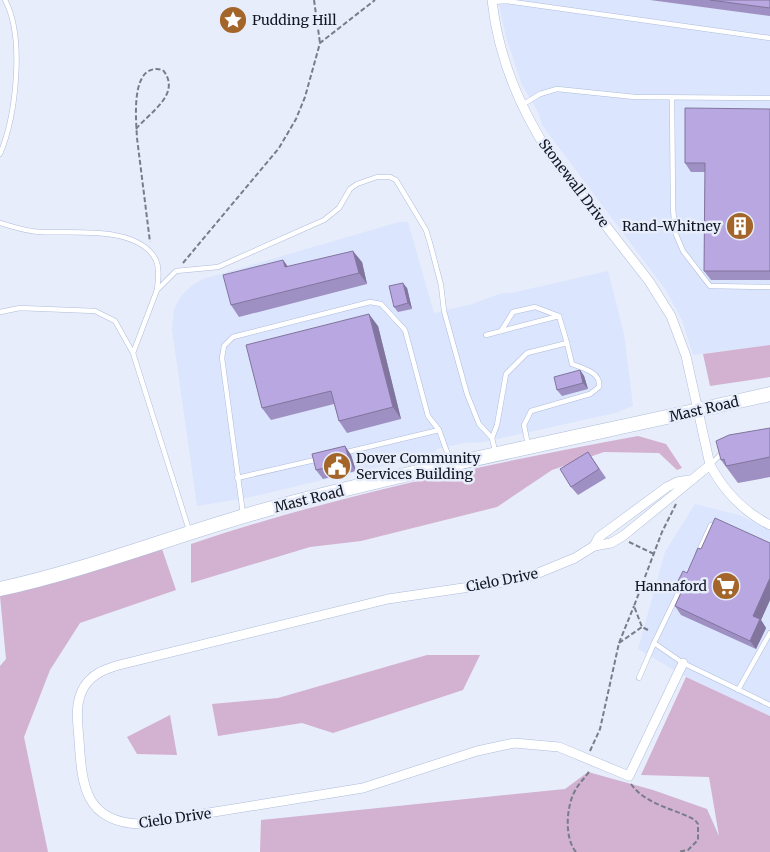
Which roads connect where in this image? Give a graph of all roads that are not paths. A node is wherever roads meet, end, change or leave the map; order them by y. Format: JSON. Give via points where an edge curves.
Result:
{"nodes":[{"id":1,"x":5,"y":0,"type":"edge"},
{"id":2,"x":492,"y":1,"type":"edge"},
{"id":3,"x":770,"y":38,"type":"edge"},
{"id":4,"x":672,"y":98,"type":"junction"},
{"id":5,"x":770,"y":98,"type":"edge"},
{"id":6,"x":521,"y":106,"type":"junction"},
{"id":7,"x":0,"y":154,"type":"edge"},
{"id":8,"x":0,"y":223,"type":"edge"},
{"id":9,"x":770,"y":287,"type":"edge"},
{"id":10,"x":157,"y":290,"type":"junction"},
{"id":11,"x":0,"y":312,"type":"edge"},
{"id":12,"x":559,"y":316,"type":"junction"},
{"id":13,"x":501,"y":331,"type":"junction"},
{"id":14,"x":486,"y":335,"type":"dead end"},
{"id":15,"x":567,"y":343,"type":"junction"},
{"id":16,"x":133,"y":353,"type":"junction"},
{"id":17,"x":770,"y":394,"type":"edge"},
{"id":18,"x":698,"y":410,"type":"junction"},
{"id":19,"x":439,"y":430,"type":"junction"},
{"id":20,"x":492,"y":438,"type":"junction"},
{"id":21,"x":528,"y":447,"type":"junction"},
{"id":22,"x":728,"y":447,"type":"edge"},
{"id":23,"x":496,"y":454,"type":"junction"},
{"id":24,"x":333,"y":455,"type":"edge"},
{"id":25,"x":324,"y":458,"type":"edge"},
{"id":26,"x":452,"y":465,"type":"junction"},
{"id":27,"x":710,"y":465,"type":"junction"},
{"id":28,"x":237,"y":478,"type":"junction"},
{"id":29,"x":243,"y":516,"type":"junction"},
{"id":30,"x":711,"y":525,"type":"edge"},
{"id":31,"x":770,"y":525,"type":"edge"},
{"id":32,"x":190,"y":532,"type":"junction"},
{"id":33,"x":695,"y":558,"type":"edge"},
{"id":34,"x":683,"y":583,"type":"edge"},
{"id":35,"x":0,"y":588,"type":"edge"},
{"id":36,"x":770,"y":633,"type":"edge"},
{"id":37,"x":654,"y":643,"type":"junction"},
{"id":38,"x":683,"y":663,"type":"junction"},
{"id":39,"x":639,"y":678,"type":"dead end"},
{"id":40,"x":738,"y":690,"type":"junction"},
{"id":41,"x":770,"y":705,"type":"edge"}],
"edges":[{"from":1,"to":7,"type":"lane","via":[[14,20],[15,74],[9,125]]},
{"from":2,"to":3,"type":"lane"},
{"from":2,"to":6,"type":"street","name":"Stonewall Drive","via":[[501,54]]},
{"from":4,"to":5,"type":"lane"},
{"from":4,"to":6,"type":"lane","via":[[556,89]]},
{"from":4,"to":9,"type":"lane","via":[[672,208],[678,241],[710,286]]},
{"from":6,"to":18,"type":"street","name":"Stonewall Drive","via":[[549,153],[661,298],[680,338]]},
{"from":8,"to":10,"type":"lane","via":[[39,232],[117,236],[132,240],[150,252],[156,261]]},
{"from":10,"to":16,"type":"lane"},
{"from":10,"to":20,"type":"lane","via":[[176,271],[218,267],[233,258],[295,235],[333,214],[357,184],[377,177],[390,177],[396,180],[426,230],[467,394],[479,424]]},
{"from":11,"to":16,"type":"lane","via":[[20,308],[95,311],[115,322]]},
{"from":12,"to":13,"type":"lane"},
{"from":12,"to":13,"type":"lane","via":[[535,307],[513,312]]},
{"from":12,"to":15,"type":"lane"},
{"from":13,"to":14,"type":"lane"},
{"from":15,"to":20,"type":"lane","via":[[527,353],[506,374]]},
{"from":15,"to":21,"type":"lane","via":[[572,364],[595,374],[599,387],[590,394],[531,411],[524,425]]},
{"from":16,"to":32,"type":"lane"},
{"from":17,"to":18,"type":"street","name":"Mast Road"},
{"from":18,"to":21,"type":"street","name":"Mast Road"},
{"from":18,"to":27,"type":"street","name":"Stonewall Drive"},
{"from":19,"to":24,"type":"lane"},
{"from":19,"to":26,"type":"lane"},
{"from":19,"to":28,"type":"lane","via":[[428,416],[405,330],[381,304],[370,302],[233,337],[224,346],[222,358]]},
{"from":20,"to":23,"type":"lane"},
{"from":21,"to":23,"type":"street","name":"Mast Road"},
{"from":22,"to":27,"type":"lane"},
{"from":23,"to":26,"type":"street","name":"Mast Road"},
{"from":25,"to":28,"type":"lane"},
{"from":26,"to":29,"type":"street","name":"Mast Road"},
{"from":27,"to":31,"type":"street","via":[[736,501]]},
{"from":27,"to":38,"type":"street","name":"Cielo Drive","via":[[689,480],[667,487],[599,538],[594,546],[560,566],[531,576],[364,605],[119,665],[98,673],[84,687],[78,705],[81,770],[87,796],[100,811],[127,824],[152,823],[357,789],[477,751],[514,744],[559,747],[629,776]]},
{"from":28,"to":29,"type":"lane"},
{"from":29,"to":32,"type":"street","name":"Mast Road"},
{"from":30,"to":33,"type":"lane"},
{"from":32,"to":35,"type":"street","name":"Mast Road","via":[[68,571]]},
{"from":34,"to":37,"type":"lane"},
{"from":36,"to":40,"type":"lane"},
{"from":37,"to":38,"type":"lane"},
{"from":37,"to":39,"type":"lane"},
{"from":38,"to":40,"type":"lane"},
{"from":40,"to":41,"type":"lane"}]}
